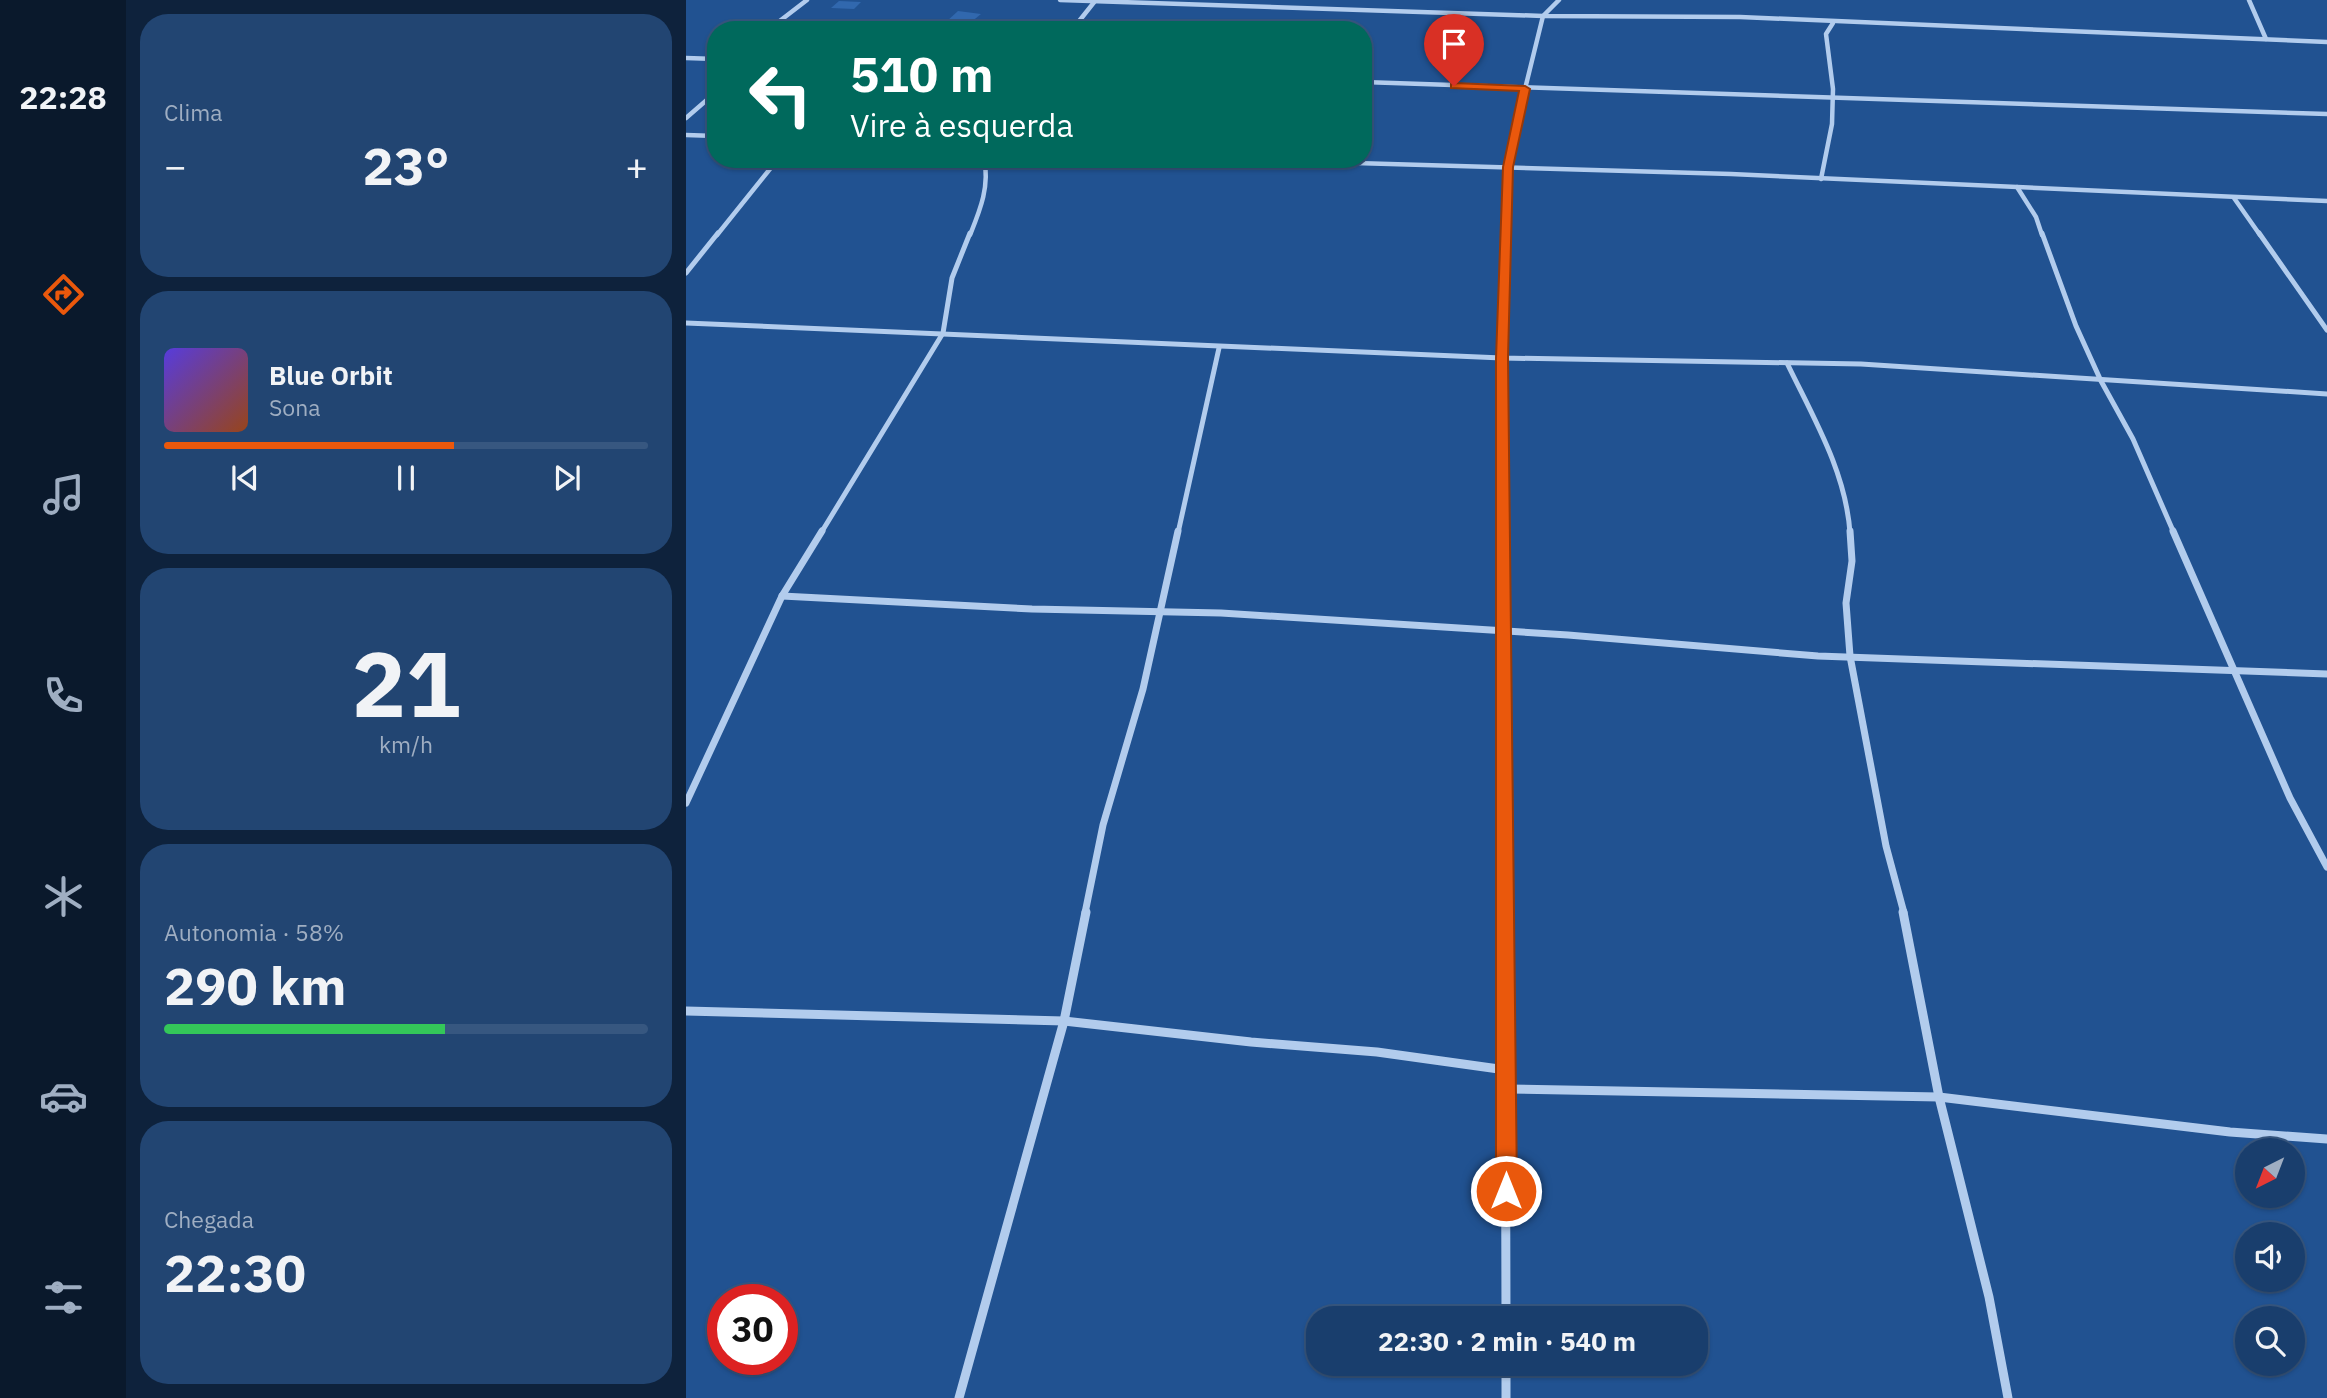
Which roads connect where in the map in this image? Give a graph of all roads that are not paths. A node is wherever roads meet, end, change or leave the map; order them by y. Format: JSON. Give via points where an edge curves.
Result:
{"nodes":[{"id":1,"x":807,"y":0,"type":"edge"},
{"id":2,"x":1060,"y":0,"type":"edge"},
{"id":3,"x":1198,"y":0,"type":"edge"},
{"id":4,"x":1406,"y":0,"type":"edge"},
{"id":5,"x":1559,"y":0,"type":"edge"},
{"id":6,"x":2249,"y":0,"type":"edge"},
{"id":7,"x":1095,"y":1,"type":"edge"},
{"id":8,"x":1194,"y":5,"type":"junction"},
{"id":9,"x":1403,"y":11,"type":"junction"},
{"id":10,"x":1543,"y":16,"type":"junction"},
{"id":11,"x":780,"y":21,"type":"edge"},
{"id":12,"x":1079,"y":21,"type":"edge"},
{"id":13,"x":1833,"y":23,"type":"junction"},
{"id":14,"x":2266,"y":39,"type":"junction"},
{"id":15,"x":2327,"y":42,"type":"edge"},
{"id":16,"x":686,"y":58,"type":"edge"},
{"id":17,"x":707,"y":59,"type":"edge"},
{"id":18,"x":1372,"y":82,"type":"edge"},
{"id":19,"x":1525,"y":89,"type":"junction"},
{"id":20,"x":1833,"y":97,"type":"junction"},
{"id":21,"x":707,"y":100,"type":"edge"},
{"id":22,"x":2327,"y":114,"type":"edge"},
{"id":23,"x":686,"y":118,"type":"edge"},
{"id":24,"x":686,"y":135,"type":"edge"},
{"id":25,"x":707,"y":136,"type":"edge"},
{"id":26,"x":1372,"y":163,"type":"edge"},
{"id":27,"x":1508,"y":167,"type":"junction"},
{"id":28,"x":771,"y":168,"type":"edge"},
{"id":29,"x":986,"y":168,"type":"edge"},
{"id":30,"x":1821,"y":179,"type":"junction"},
{"id":31,"x":2017,"y":187,"type":"junction"},
{"id":32,"x":2234,"y":198,"type":"junction"},
{"id":33,"x":2327,"y":201,"type":"edge"},
{"id":34,"x":686,"y":273,"type":"edge"},
{"id":35,"x":686,"y":323,"type":"edge"},
{"id":36,"x":2327,"y":330,"type":"edge"},
{"id":37,"x":943,"y":333,"type":"junction"},
{"id":38,"x":1219,"y":348,"type":"junction"},
{"id":39,"x":1502,"y":358,"type":"junction"},
{"id":40,"x":1787,"y":363,"type":"junction"},
{"id":41,"x":2101,"y":381,"type":"junction"},
{"id":42,"x":2327,"y":394,"type":"edge"},
{"id":43,"x":782,"y":596,"type":"junction"},
{"id":44,"x":1158,"y":612,"type":"junction"},
{"id":45,"x":1505,"y":631,"type":"junction"},
{"id":46,"x":1850,"y":656,"type":"junction"},
{"id":47,"x":2235,"y":669,"type":"junction"},
{"id":48,"x":2327,"y":674,"type":"edge"},
{"id":49,"x":686,"y":803,"type":"edge"},
{"id":50,"x":2327,"y":867,"type":"edge"},
{"id":51,"x":686,"y":1011,"type":"edge"},
{"id":52,"x":1064,"y":1021,"type":"junction"},
{"id":53,"x":1506,"y":1070,"type":"junction"},
{"id":54,"x":1507,"y":1089,"type":"junction"},
{"id":55,"x":1939,"y":1097,"type":"junction"},
{"id":56,"x":2327,"y":1139,"type":"edge"},
{"id":57,"x":1506,"y":1306,"type":"edge"},
{"id":58,"x":1506,"y":1376,"type":"edge"},
{"id":59,"x":959,"y":1398,"type":"edge"},
{"id":60,"x":1506,"y":1398,"type":"edge"},
{"id":61,"x":2008,"y":1398,"type":"edge"}],
"edges":[{"from":1,"to":11,"type":"street"},
{"from":2,"to":7,"type":"street"},
{"from":3,"to":8,"type":"street"},
{"from":4,"to":9,"type":"street"},
{"from":5,"to":10,"type":"street"},
{"from":6,"to":14,"type":"street"},
{"from":7,"to":8,"type":"street"},
{"from":7,"to":12,"type":"street"},
{"from":8,"to":9,"type":"street"},
{"from":9,"to":10,"type":"street"},
{"from":10,"to":13,"type":"street","via":[[1695,16]]},
{"from":10,"to":19,"type":"street"},
{"from":13,"to":14,"type":"street"},
{"from":13,"to":20,"type":"street","via":[[1826,34]]},
{"from":14,"to":15,"type":"street"},
{"from":16,"to":17,"type":"street"},
{"from":18,"to":19,"type":"street"},
{"from":19,"to":20,"type":"street"},
{"from":19,"to":27,"type":"street"},
{"from":20,"to":22,"type":"street"},
{"from":20,"to":30,"type":"street","via":[[1833,140]]},
{"from":21,"to":23,"type":"street"},
{"from":24,"to":25,"type":"street"},
{"from":26,"to":27,"type":"street"},
{"from":27,"to":30,"type":"street"},
{"from":27,"to":39,"type":"street"},
{"from":28,"to":34,"type":"street"},
{"from":29,"to":37,"type":"street","via":[[980,209],[952,278]]},
{"from":30,"to":31,"type":"street"},
{"from":31,"to":32,"type":"street"},
{"from":31,"to":41,"type":"street","via":[[2036,217]]},
{"from":32,"to":33,"type":"street"},
{"from":32,"to":36,"type":"street"},
{"from":35,"to":37,"type":"street"},
{"from":37,"to":38,"type":"street"},
{"from":37,"to":43,"type":"street"},
{"from":38,"to":39,"type":"street"},
{"from":38,"to":44,"type":"street"},
{"from":39,"to":40,"type":"street"},
{"from":39,"to":45,"type":"street"},
{"from":40,"to":41,"type":"street"},
{"from":40,"to":46,"type":"street","via":[[1835,464],[1849,516],[1852,561],[1846,603]]},
{"from":41,"to":42,"type":"street"},
{"from":41,"to":47,"type":"street","via":[[2133,439]]},
{"from":43,"to":44,"type":"street"},
{"from":43,"to":49,"type":"street"},
{"from":44,"to":45,"type":"street"},
{"from":44,"to":52,"type":"street","via":[[1143,689],[1104,825]]},
{"from":45,"to":46,"type":"street","via":[[1773,654]]},
{"from":45,"to":53,"type":"street"},
{"from":46,"to":47,"type":"street"},
{"from":46,"to":55,"type":"street"},
{"from":47,"to":48,"type":"street"},
{"from":47,"to":50,"type":"street","via":[[2290,798]]},
{"from":51,"to":52,"type":"street"},
{"from":52,"to":53,"type":"street","via":[[1377,1052]]},
{"from":52,"to":59,"type":"street"},
{"from":53,"to":54,"type":"street"},
{"from":54,"to":55,"type":"street"},
{"from":54,"to":57,"type":"street"},
{"from":55,"to":56,"type":"street"},
{"from":55,"to":61,"type":"street","via":[[1989,1297]]},
{"from":58,"to":60,"type":"street"}]}
